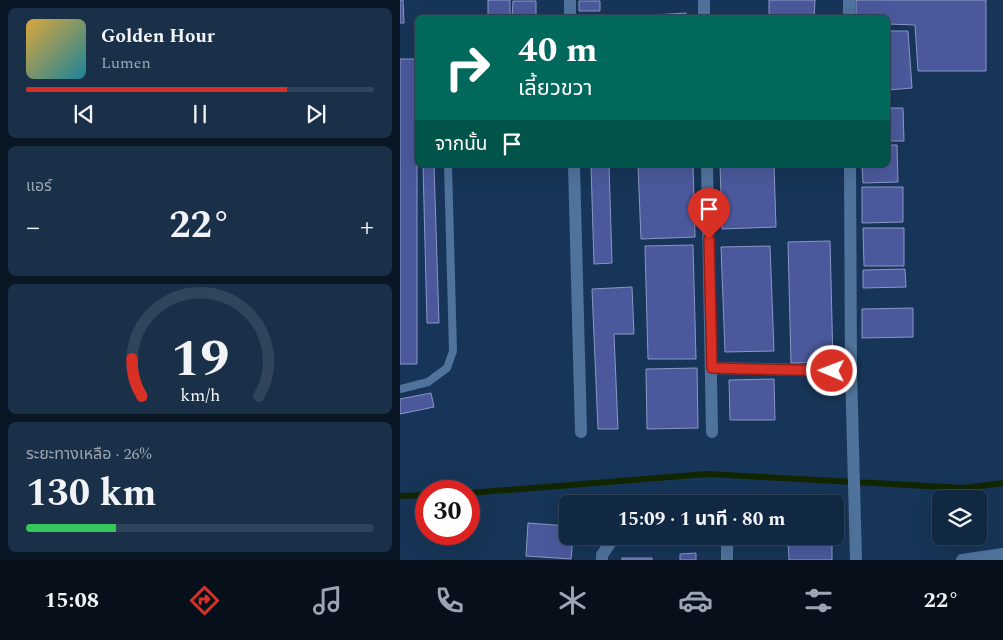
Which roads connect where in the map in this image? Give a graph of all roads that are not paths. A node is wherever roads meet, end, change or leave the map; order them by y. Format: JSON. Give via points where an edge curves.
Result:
{"nodes":[{"id":1,"x":570,"y":0,"type":"edge"},
{"id":2,"x":704,"y":0,"type":"edge"},
{"id":3,"x":848,"y":0,"type":"edge"},
{"id":4,"x":570,"y":15,"type":"edge"},
{"id":5,"x":704,"y":15,"type":"edge"},
{"id":6,"x":849,"y":15,"type":"edge"},
{"id":7,"x":448,"y":167,"type":"edge"},
{"id":8,"x":574,"y":167,"type":"edge"},
{"id":9,"x":707,"y":167,"type":"edge"},
{"id":10,"x":850,"y":167,"type":"edge"},
{"id":11,"x":712,"y":368,"type":"junction"},
{"id":12,"x":851,"y":371,"type":"junction"},
{"id":13,"x":400,"y":389,"type":"edge"},
{"id":14,"x":581,"y":432,"type":"dead end"},
{"id":15,"x":712,"y":432,"type":"dead end"},
{"id":16,"x":609,"y":545,"type":"edge"},
{"id":17,"x":727,"y":545,"type":"edge"},
{"id":18,"x":1003,"y":554,"type":"edge"},
{"id":19,"x":602,"y":560,"type":"edge"},
{"id":20,"x":726,"y":560,"type":"edge"},
{"id":21,"x":856,"y":560,"type":"edge"},
{"id":22,"x":962,"y":560,"type":"edge"}],
"edges":[{"from":1,"to":4,"type":"street"},
{"from":2,"to":5,"type":"street"},
{"from":3,"to":6,"type":"street"},
{"from":7,"to":13,"type":"lane","via":[[453,351],[447,368],[428,382]]},
{"from":8,"to":14,"type":"street"},
{"from":9,"to":11,"type":"street"},
{"from":10,"to":12,"type":"street"},
{"from":11,"to":12,"type":"street"},
{"from":11,"to":15,"type":"street"},
{"from":12,"to":21,"type":"street"},
{"from":16,"to":19,"type":"street"},
{"from":17,"to":20,"type":"street"},
{"from":18,"to":22,"type":"street"}]}
